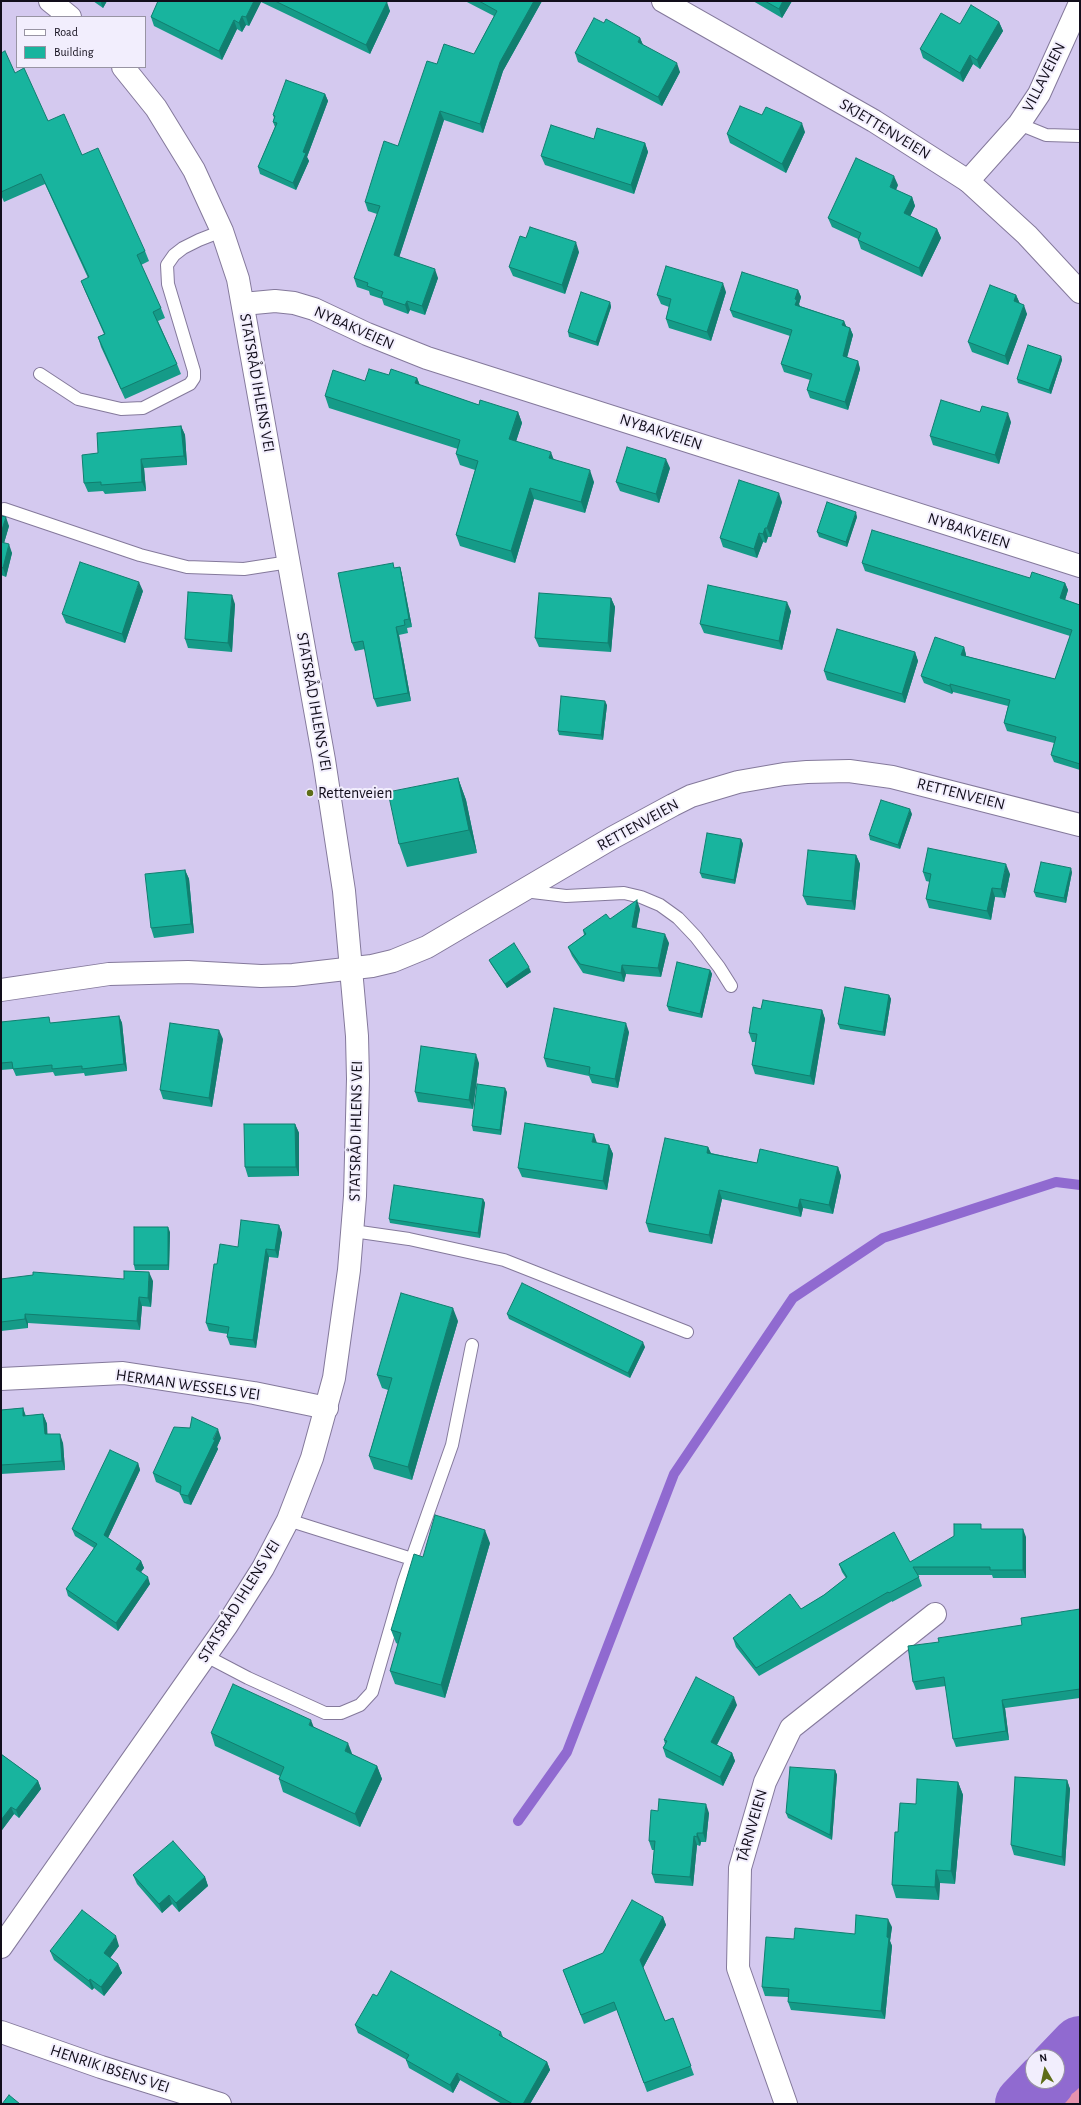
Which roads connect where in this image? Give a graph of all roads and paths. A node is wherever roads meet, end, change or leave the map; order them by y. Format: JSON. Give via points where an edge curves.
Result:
{"nodes":[{"id":1,"x":50,"y":1,"type":"edge"},
{"id":2,"x":663,"y":1,"type":"edge"},
{"id":3,"x":1080,"y":2,"type":"edge"},
{"id":4,"x":69,"y":16,"type":"edge"},
{"id":5,"x":124,"y":68,"type":"edge"},
{"id":6,"x":1019,"y":124,"type":"junction"},
{"id":7,"x":1080,"y":136,"type":"edge"},
{"id":8,"x":968,"y":181,"type":"junction"},
{"id":9,"x":222,"y":231,"type":"junction"},
{"id":10,"x":1080,"y":292,"type":"edge"},
{"id":11,"x":243,"y":304,"type":"junction"},
{"id":12,"x":40,"y":374,"type":"dead end"},
{"id":13,"x":4,"y":509,"type":"dead end"},
{"id":14,"x":289,"y":562,"type":"junction"},
{"id":15,"x":1080,"y":566,"type":"edge"},
{"id":16,"x":1080,"y":825,"type":"edge"},
{"id":17,"x":523,"y":891,"type":"junction"},
{"id":18,"x":352,"y":969,"type":"junction"},
{"id":19,"x":731,"y":986,"type":"dead end"},
{"id":20,"x":1,"y":990,"type":"edge"},
{"id":21,"x":353,"y":1231,"type":"junction"},
{"id":22,"x":687,"y":1332,"type":"dead end"},
{"id":23,"x":472,"y":1345,"type":"dead end"},
{"id":24,"x":1,"y":1379,"type":"edge"},
{"id":25,"x":327,"y":1408,"type":"junction"},
{"id":26,"x":288,"y":1520,"type":"junction"},
{"id":27,"x":412,"y":1559,"type":"junction"},
{"id":28,"x":935,"y":1614,"type":"dead end"},
{"id":29,"x":206,"y":1656,"type":"junction"},
{"id":30,"x":1,"y":1947,"type":"edge"},
{"id":31,"x":1,"y":2032,"type":"edge"},
{"id":32,"x":220,"y":2104,"type":"edge"},
{"id":33,"x":786,"y":2104,"type":"edge"}],
"edges":[{"from":1,"to":4,"type":"street"},
{"from":2,"to":8,"type":"street","name":"SKJETTENVEIEN","via":[[874,121]]},
{"from":3,"to":6,"type":"street","name":"VILLAVEIEN","via":[[1039,94]]},
{"from":5,"to":9,"type":"street","name":"STATSRÅD IHLENS VEI","via":[[176,138],[210,201]]},
{"from":6,"to":7,"type":"lane","via":[[1046,135]]},
{"from":6,"to":8,"type":"street","name":"VILLAVEIEN"},
{"from":8,"to":10,"type":"street","name":"SKJETTENVEIEN","via":[[1027,235]]},
{"from":9,"to":11,"type":"street","name":"STATSRÅD IHLENS VEI"},
{"from":9,"to":12,"type":"lane","via":[[183,248],[167,265],[168,284],[194,371],[194,378],[190,384],[143,408],[121,409],[78,399]]},
{"from":11,"to":14,"type":"street","name":"STATSRÅD IHLENS VEI"},
{"from":11,"to":15,"type":"street","name":"NYBAKVEIEN","via":[[275,301],[314,309],[427,358]]},
{"from":13,"to":14,"type":"lane","via":[[140,555],[187,567],[244,570]]},
{"from":14,"to":18,"type":"street","name":"STATSRÅD IHLENS VEI","via":[[324,760],[344,891]]},
{"from":16,"to":17,"type":"street","name":"RETTENVEIEN","via":[[892,777],[849,771],[784,774],[738,782],[691,796],[645,819]]},
{"from":17,"to":18,"type":"street","name":"RETTENVEIEN","via":[[428,947],[393,961]]},
{"from":17,"to":19,"type":"lane","via":[[566,896],[624,893],[660,905],[678,918],[696,937]]},
{"from":18,"to":20,"type":"street","name":"RETTENVEIEN","via":[[320,974],[269,976],[188,972],[109,974]]},
{"from":18,"to":21,"type":"street","name":"STATSRÅD IHLENS VEI","via":[[358,1080]]},
{"from":21,"to":22,"type":"lane","via":[[416,1241],[504,1260]]},
{"from":21,"to":25,"type":"street","name":"STATSRÅD IHLENS VEI","via":[[340,1345]]},
{"from":23,"to":27,"type":"lane","via":[[452,1445]]},
{"from":24,"to":25,"type":"street","name":"HERMAN WESSELS VEI","via":[[123,1373],[254,1393]]},
{"from":25,"to":26,"type":"street","name":"STATSRÅD IHLENS VEI","via":[[312,1458]]},
{"from":26,"to":27,"type":"lane"},
{"from":26,"to":29,"type":"street","name":"STATSRÅD IHLENS VEI","via":[[256,1580]]},
{"from":27,"to":29,"type":"lane","via":[[372,1692],[360,1705],[341,1713],[325,1712],[248,1678]]},
{"from":28,"to":33,"type":"street","name":"TÅRNVEIEN","via":[[791,1728],[764,1782],[740,1868],[738,1968]]},
{"from":29,"to":30,"type":"street","name":"STATSRÅD IHLENS VEI"},
{"from":31,"to":32,"type":"street","name":"HENRIK IBSENS VEI","via":[[101,2067]]}]}
